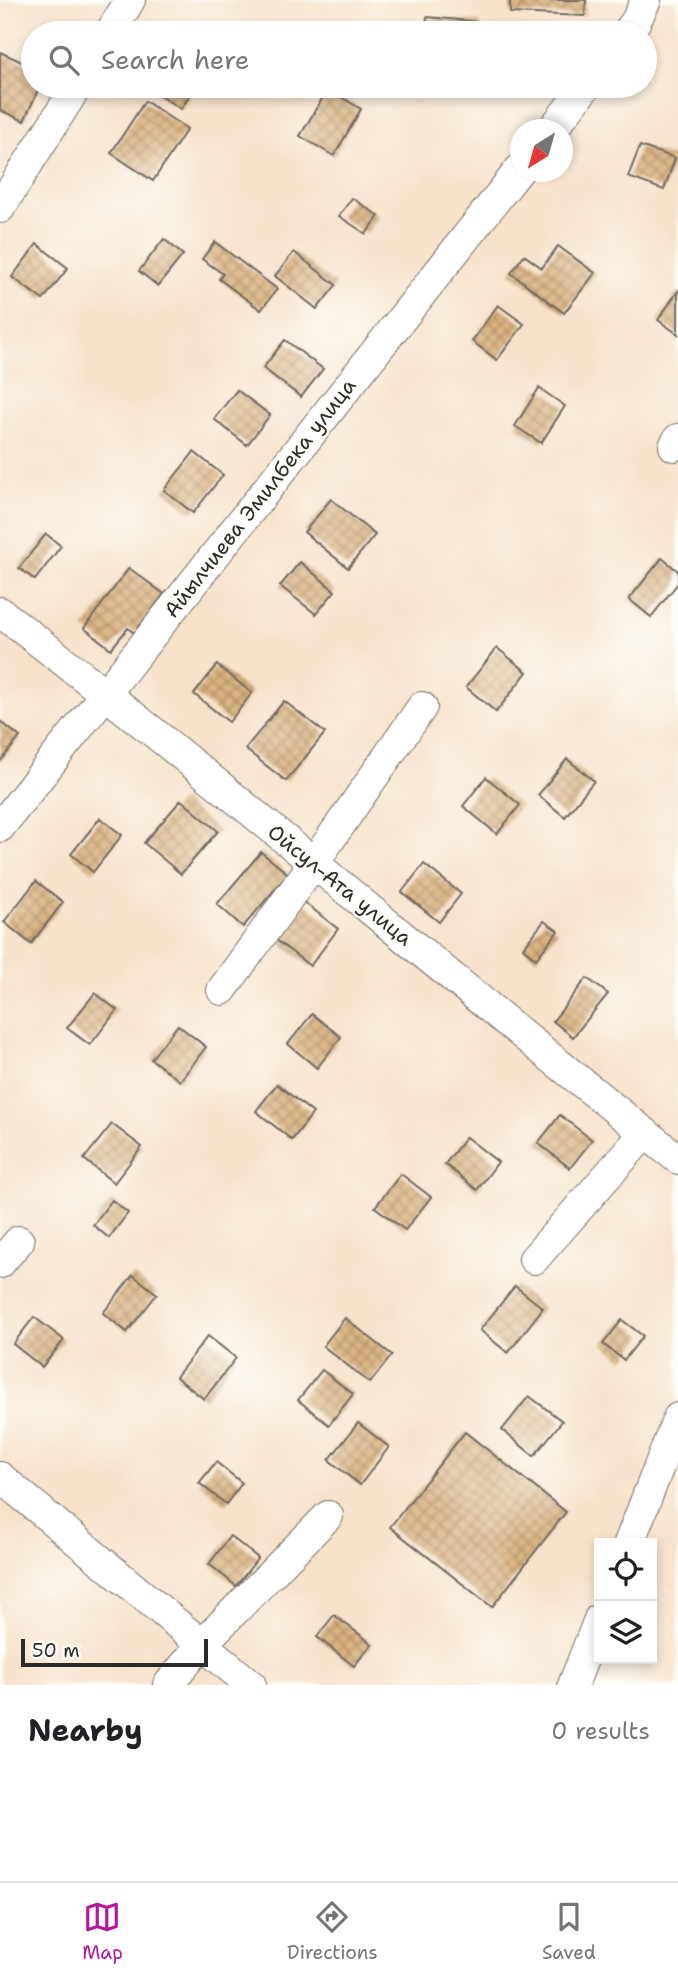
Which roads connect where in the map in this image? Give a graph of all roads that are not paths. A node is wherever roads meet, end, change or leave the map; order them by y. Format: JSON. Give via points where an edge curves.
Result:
{"nodes":[{"id":1,"x":131,"y":0,"type":"edge"},
{"id":2,"x":646,"y":0,"type":"edge"},
{"id":3,"x":118,"y":21,"type":"edge"},
{"id":4,"x":636,"y":21,"type":"edge"},
{"id":5,"x":69,"y":98,"type":"edge"},
{"id":6,"x":577,"y":98,"type":"edge"},
{"id":7,"x":560,"y":119,"type":"edge"},
{"id":8,"x":510,"y":182,"type":"edge"},
{"id":9,"x":0,"y":208,"type":"edge"},
{"id":10,"x":0,"y":612,"type":"edge"},
{"id":11,"x":106,"y":692,"type":"junction"},
{"id":12,"x":422,"y":707,"type":"dead end"},
{"id":13,"x":0,"y":827,"type":"edge"},
{"id":14,"x":313,"y":863,"type":"junction"},
{"id":15,"x":222,"y":990,"type":"dead end"},
{"id":16,"x":645,"y":1133,"type":"junction"},
{"id":17,"x":678,"y":1159,"type":"edge"},
{"id":18,"x":534,"y":1259,"type":"dead end"},
{"id":19,"x":678,"y":1418,"type":"edge"},
{"id":20,"x":0,"y":1477,"type":"edge"},
{"id":21,"x":328,"y":1516,"type":"dead end"},
{"id":22,"x":631,"y":1538,"type":"edge"},
{"id":23,"x":594,"y":1632,"type":"edge"},
{"id":24,"x":202,"y":1644,"type":"junction"},
{"id":25,"x":169,"y":1685,"type":"edge"},
{"id":26,"x":251,"y":1685,"type":"edge"},
{"id":27,"x":573,"y":1685,"type":"edge"}],
"edges":[{"from":1,"to":3,"type":"street"},
{"from":2,"to":4,"type":"street"},
{"from":5,"to":9,"type":"street"},
{"from":6,"to":7,"type":"street"},
{"from":8,"to":11,"type":"street","name":"Айылчиева Эмилбека улица"},
{"from":10,"to":11,"type":"street","name":"Ойсул-Ата улица"},
{"from":11,"to":13,"type":"street","name":"Айылчиева Эмилбека улица"},
{"from":11,"to":14,"type":"street","name":"Ойсул-Ата улица"},
{"from":12,"to":14,"type":"street"},
{"from":14,"to":15,"type":"street"},
{"from":14,"to":16,"type":"street","name":"Ойсул-Ата улица"},
{"from":16,"to":17,"type":"street","name":"Ойсул-Ата улица"},
{"from":16,"to":18,"type":"street"},
{"from":19,"to":22,"type":"street"},
{"from":20,"to":24,"type":"street"},
{"from":21,"to":24,"type":"street"},
{"from":23,"to":27,"type":"street"},
{"from":24,"to":25,"type":"street"},
{"from":24,"to":26,"type":"street"}]}
